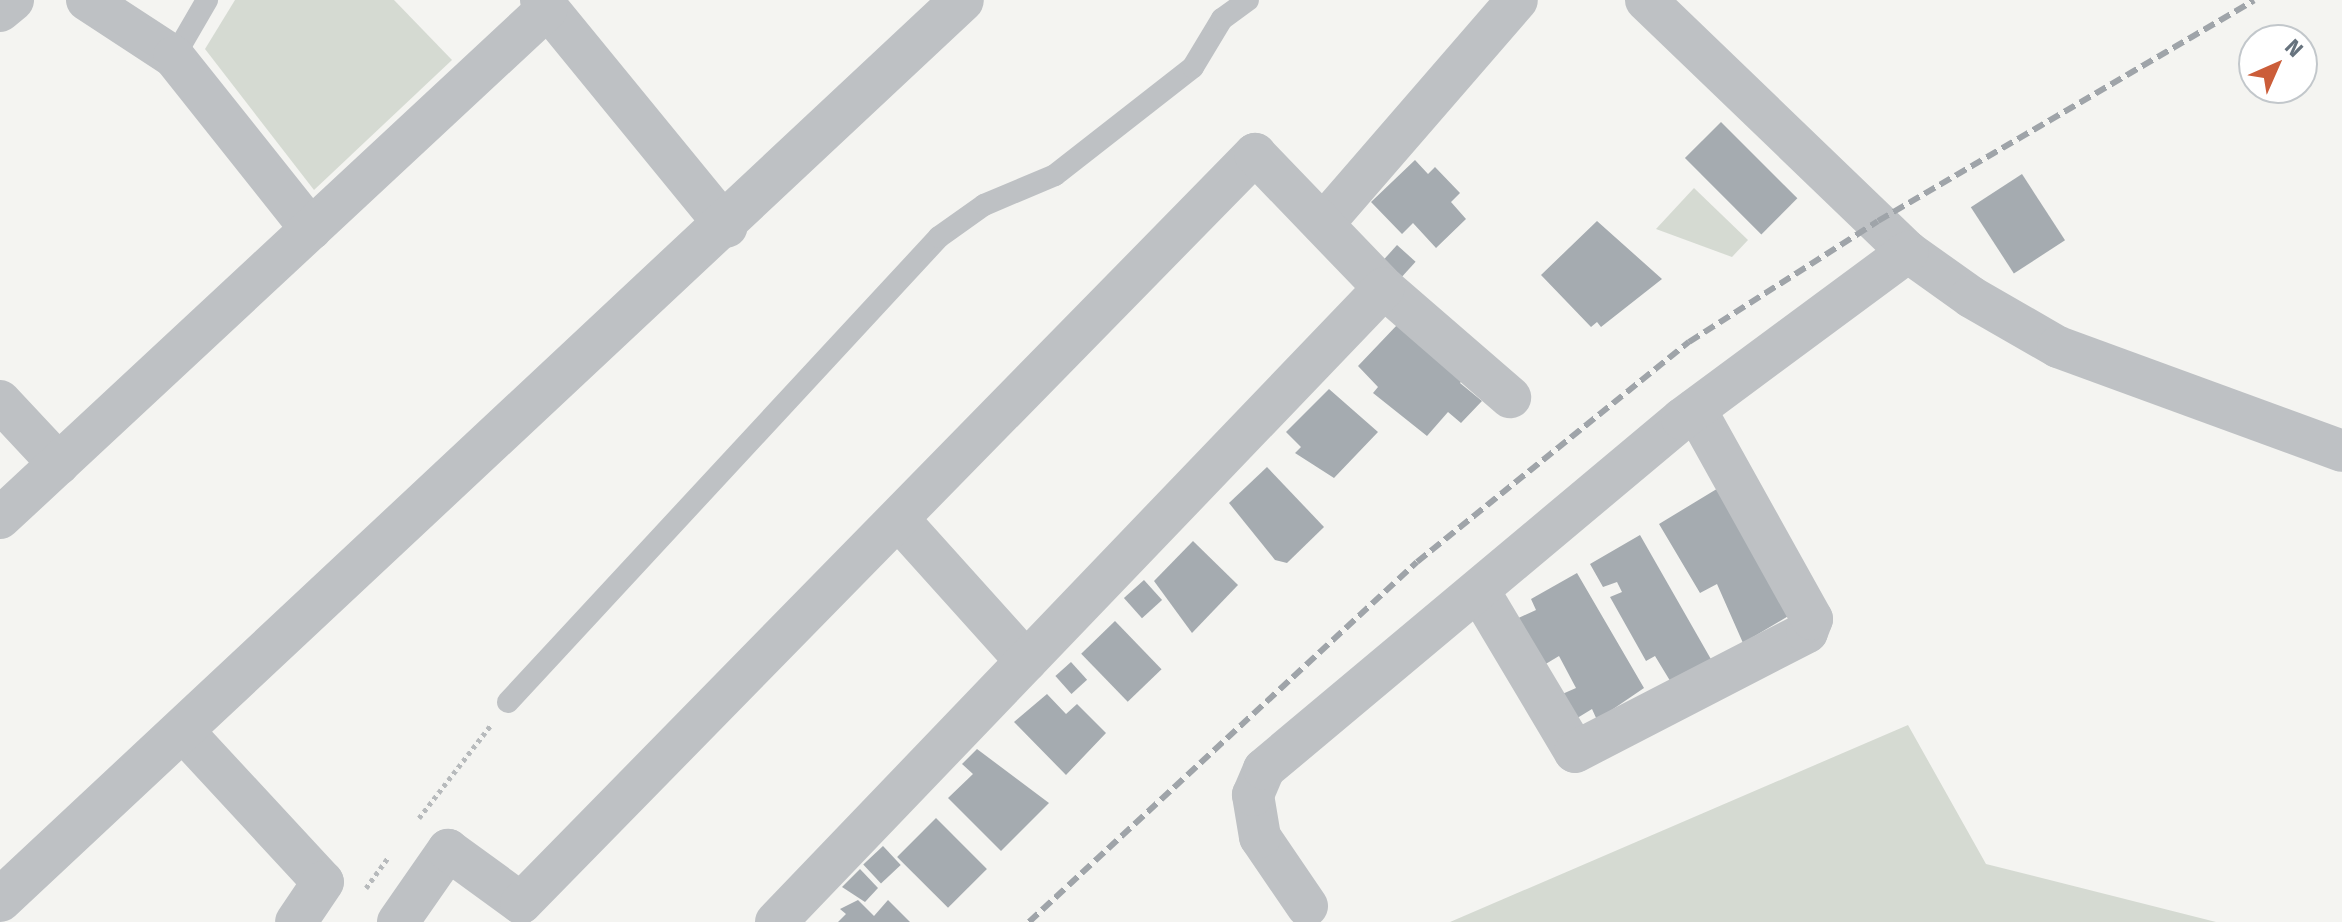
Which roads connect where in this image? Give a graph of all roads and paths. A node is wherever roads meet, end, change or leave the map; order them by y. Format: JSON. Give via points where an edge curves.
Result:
{"nodes":[{"id":1,"x":13,"y":0,"type":"edge"},
{"id":2,"x":87,"y":0,"type":"edge"},
{"id":3,"x":207,"y":0,"type":"edge"},
{"id":4,"x":962,"y":0,"type":"edge"},
{"id":5,"x":1248,"y":0,"type":"edge"},
{"id":6,"x":1517,"y":0,"type":"edge"},
{"id":7,"x":1646,"y":0,"type":"edge"},
{"id":8,"x":544,"y":5,"type":"edge"},
{"id":9,"x":0,"y":11,"type":"edge"},
{"id":10,"x":174,"y":57,"type":"junction"},
{"id":11,"x":1323,"y":224,"type":"junction"},
{"id":12,"x":727,"y":227,"type":"junction"},
{"id":13,"x":311,"y":229,"type":"junction"},
{"id":14,"x":1908,"y":252,"type":"junction"},
{"id":15,"x":1384,"y":288,"type":"junction"},
{"id":16,"x":1510,"y":397,"type":"dead end"},
{"id":17,"x":0,"y":401,"type":"edge"},
{"id":18,"x":1695,"y":409,"type":"junction"},
{"id":19,"x":2342,"y":451,"type":"edge"},
{"id":20,"x":59,"y":464,"type":"junction"},
{"id":21,"x":0,"y":518,"type":"edge"},
{"id":22,"x":899,"y":520,"type":"junction"},
{"id":23,"x":1479,"y":591,"type":"junction"},
{"id":24,"x":1026,"y":661,"type":"junction"},
{"id":25,"x":508,"y":702,"type":"joint"},
{"id":26,"x":182,"y":730,"type":"junction"},
{"id":27,"x":408,"y":832,"type":"dead end"},
{"id":28,"x":399,"y":844,"type":"dead end"},
{"id":29,"x":5,"y":885,"type":"edge"},
{"id":30,"x":357,"y":901,"type":"dead end"},
{"id":31,"x":1307,"y":906,"type":"dead end"},
{"id":32,"x":296,"y":922,"type":"edge"},
{"id":33,"x":398,"y":922,"type":"edge"},
{"id":34,"x":776,"y":922,"type":"edge"}],
"edges":[{"from":1,"to":9,"type":"street"},
{"from":2,"to":10,"type":"street"},
{"from":3,"to":10,"type":"lane"},
{"from":4,"to":12,"type":"street"},
{"from":5,"to":25,"type":"lane","via":[[1222,19],[1193,67],[1055,175],[984,205],[939,237]]},
{"from":6,"to":11,"type":"street"},
{"from":7,"to":14,"type":"street"},
{"from":8,"to":12,"type":"street"},
{"from":8,"to":13,"type":"street"},
{"from":10,"to":13,"type":"street"},
{"from":11,"to":15,"type":"street"},
{"from":11,"to":22,"type":"street","via":[[1255,154]]},
{"from":12,"to":26,"type":"street"},
{"from":13,"to":20,"type":"street"},
{"from":14,"to":18,"type":"street"},
{"from":14,"to":19,"type":"street","via":[[2058,347]]},
{"from":15,"to":16,"type":"street"},
{"from":15,"to":24,"type":"street"},
{"from":17,"to":20,"type":"street"},
{"from":18,"to":23,"type":"street"},
{"from":18,"to":23,"type":"street","via":[[1812,619],[1807,632],[1575,752]]},
{"from":20,"to":21,"type":"street"},
{"from":22,"to":24,"type":"street"},
{"from":22,"to":33,"type":"street","via":[[521,903],[448,850]]},
{"from":23,"to":31,"type":"street","via":[[1264,769],[1253,795],[1260,837]]},
{"from":24,"to":34,"type":"street"},
{"from":25,"to":27,"type":"path"},
{"from":26,"to":29,"type":"street"},
{"from":26,"to":32,"type":"street","via":[[323,882]]},
{"from":28,"to":30,"type":"path"}]}
